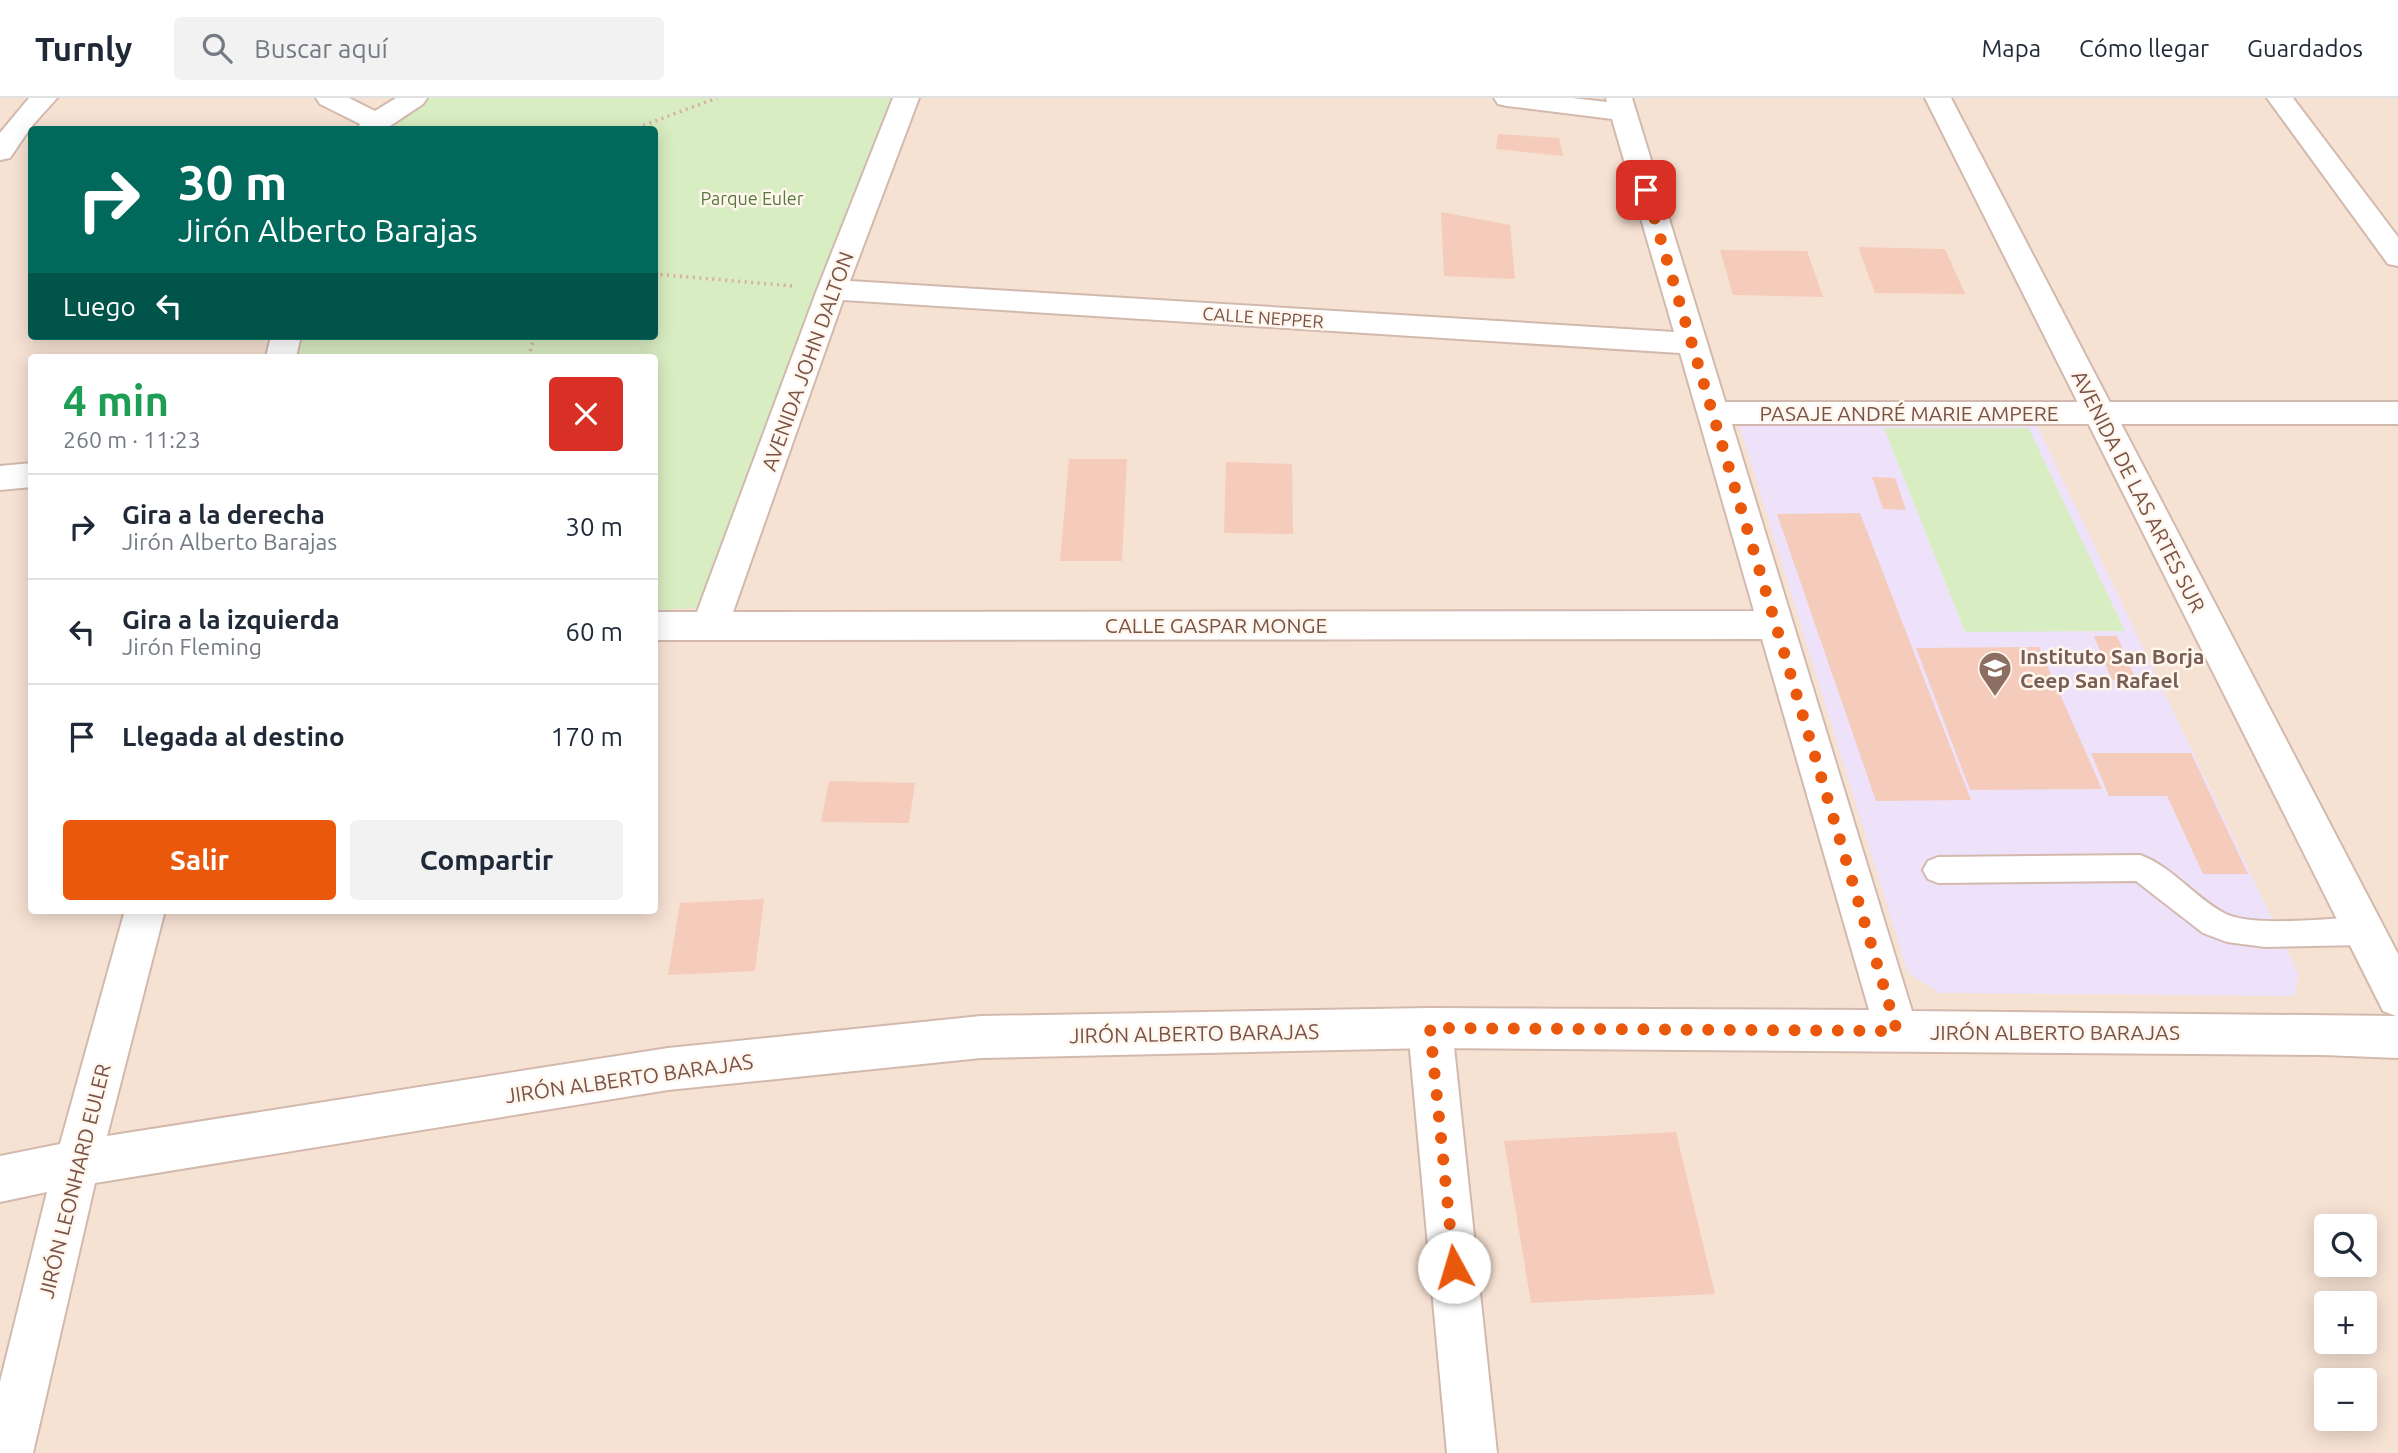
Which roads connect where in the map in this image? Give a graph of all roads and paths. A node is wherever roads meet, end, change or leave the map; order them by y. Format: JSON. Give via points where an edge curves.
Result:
{"nodes":[{"id":1,"x":44,"y":98,"type":"edge"},
{"id":2,"x":329,"y":98,"type":"edge"},
{"id":3,"x":414,"y":98,"type":"edge"},
{"id":4,"x":717,"y":98,"type":"edge"},
{"id":5,"x":906,"y":98,"type":"edge"},
{"id":6,"x":1507,"y":98,"type":"edge"},
{"id":7,"x":1938,"y":98,"type":"edge"},
{"id":8,"x":2280,"y":98,"type":"edge"},
{"id":9,"x":1621,"y":105,"type":"edge"},
{"id":10,"x":372,"y":126,"type":"edge"},
{"id":11,"x":642,"y":126,"type":"edge"},
{"id":12,"x":0,"y":152,"type":"edge"},
{"id":13,"x":2398,"y":257,"type":"edge"},
{"id":14,"x":658,"y":274,"type":"edge"},
{"id":15,"x":832,"y":290,"type":"junction"},
{"id":16,"x":1694,"y":344,"type":"junction"},
{"id":17,"x":1715,"y":413,"type":"junction"},
{"id":18,"x":2099,"y":413,"type":"junction"},
{"id":19,"x":2398,"y":413,"type":"edge"},
{"id":20,"x":28,"y":475,"type":"edge"},
{"id":21,"x":0,"y":478,"type":"edge"},
{"id":22,"x":710,"y":625,"type":"junction"},
{"id":23,"x":1778,"y":625,"type":"junction"},
{"id":24,"x":658,"y":626,"type":"edge"},
{"id":25,"x":1938,"y":870,"type":"dead end"},
{"id":26,"x":144,"y":914,"type":"edge"},
{"id":27,"x":2364,"y":931,"type":"junction"},
{"id":28,"x":2398,"y":997,"type":"edge"},
{"id":29,"x":1430,"y":1028,"type":"junction"},
{"id":30,"x":1897,"y":1031,"type":"junction"},
{"id":31,"x":2398,"y":1037,"type":"edge"},
{"id":32,"x":77,"y":1163,"type":"junction"},
{"id":33,"x":0,"y":1179,"type":"edge"},
{"id":34,"x":8,"y":1453,"type":"edge"},
{"id":35,"x":1472,"y":1453,"type":"edge"}],
"edges":[{"from":1,"to":12,"type":"street"},
{"from":2,"to":10,"type":"street"},
{"from":3,"to":10,"type":"street"},
{"from":4,"to":11,"type":"path"},
{"from":5,"to":15,"type":"street","name":"AVENIDA JOHN DALTON"},
{"from":6,"to":9,"type":"street"},
{"from":7,"to":18,"type":"street","name":"AVENIDA DE LAS ARTES SUR"},
{"from":8,"to":13,"type":"street"},
{"from":9,"to":16,"type":"street"},
{"from":14,"to":15,"type":"path"},
{"from":15,"to":16,"type":"street","name":"CALLE NEPPER"},
{"from":15,"to":22,"type":"street","name":"AVENIDA JOHN DALTON"},
{"from":16,"to":17,"type":"street"},
{"from":17,"to":18,"type":"street","name":"PASAJE ANDRÉ MARIE AMPERE"},
{"from":17,"to":23,"type":"street"},
{"from":18,"to":19,"type":"street","name":"PASAJE ANDRÉ MARIE AMPERE"},
{"from":18,"to":27,"type":"street","name":"AVENIDA DE LAS ARTES SUR"},
{"from":20,"to":21,"type":"street"},
{"from":22,"to":23,"type":"street","name":"CALLE GASPAR MONGE"},
{"from":22,"to":24,"type":"street","name":"CALLE GASPAR MONGE"},
{"from":23,"to":30,"type":"street"},
{"from":25,"to":27,"type":"lane","via":[[2140,869],[2236,933]]},
{"from":26,"to":32,"type":"street","name":"JIRÓN LEONHARD EULER"},
{"from":27,"to":28,"type":"street","name":"AVENIDA DE LAS ARTES SUR"},
{"from":29,"to":30,"type":"street","name":"JIRÓN ALBERTO BARAJAS"},
{"from":29,"to":32,"type":"street","name":"JIRÓN ALBERTO BARAJAS","via":[[981,1037],[668,1069]]},
{"from":29,"to":35,"type":"street"},
{"from":30,"to":31,"type":"street","name":"JIRÓN ALBERTO BARAJAS"},
{"from":32,"to":33,"type":"street","name":"JIRÓN ALBERTO BARAJAS"},
{"from":32,"to":34,"type":"street","name":"JIRÓN LEONHARD EULER"}]}
